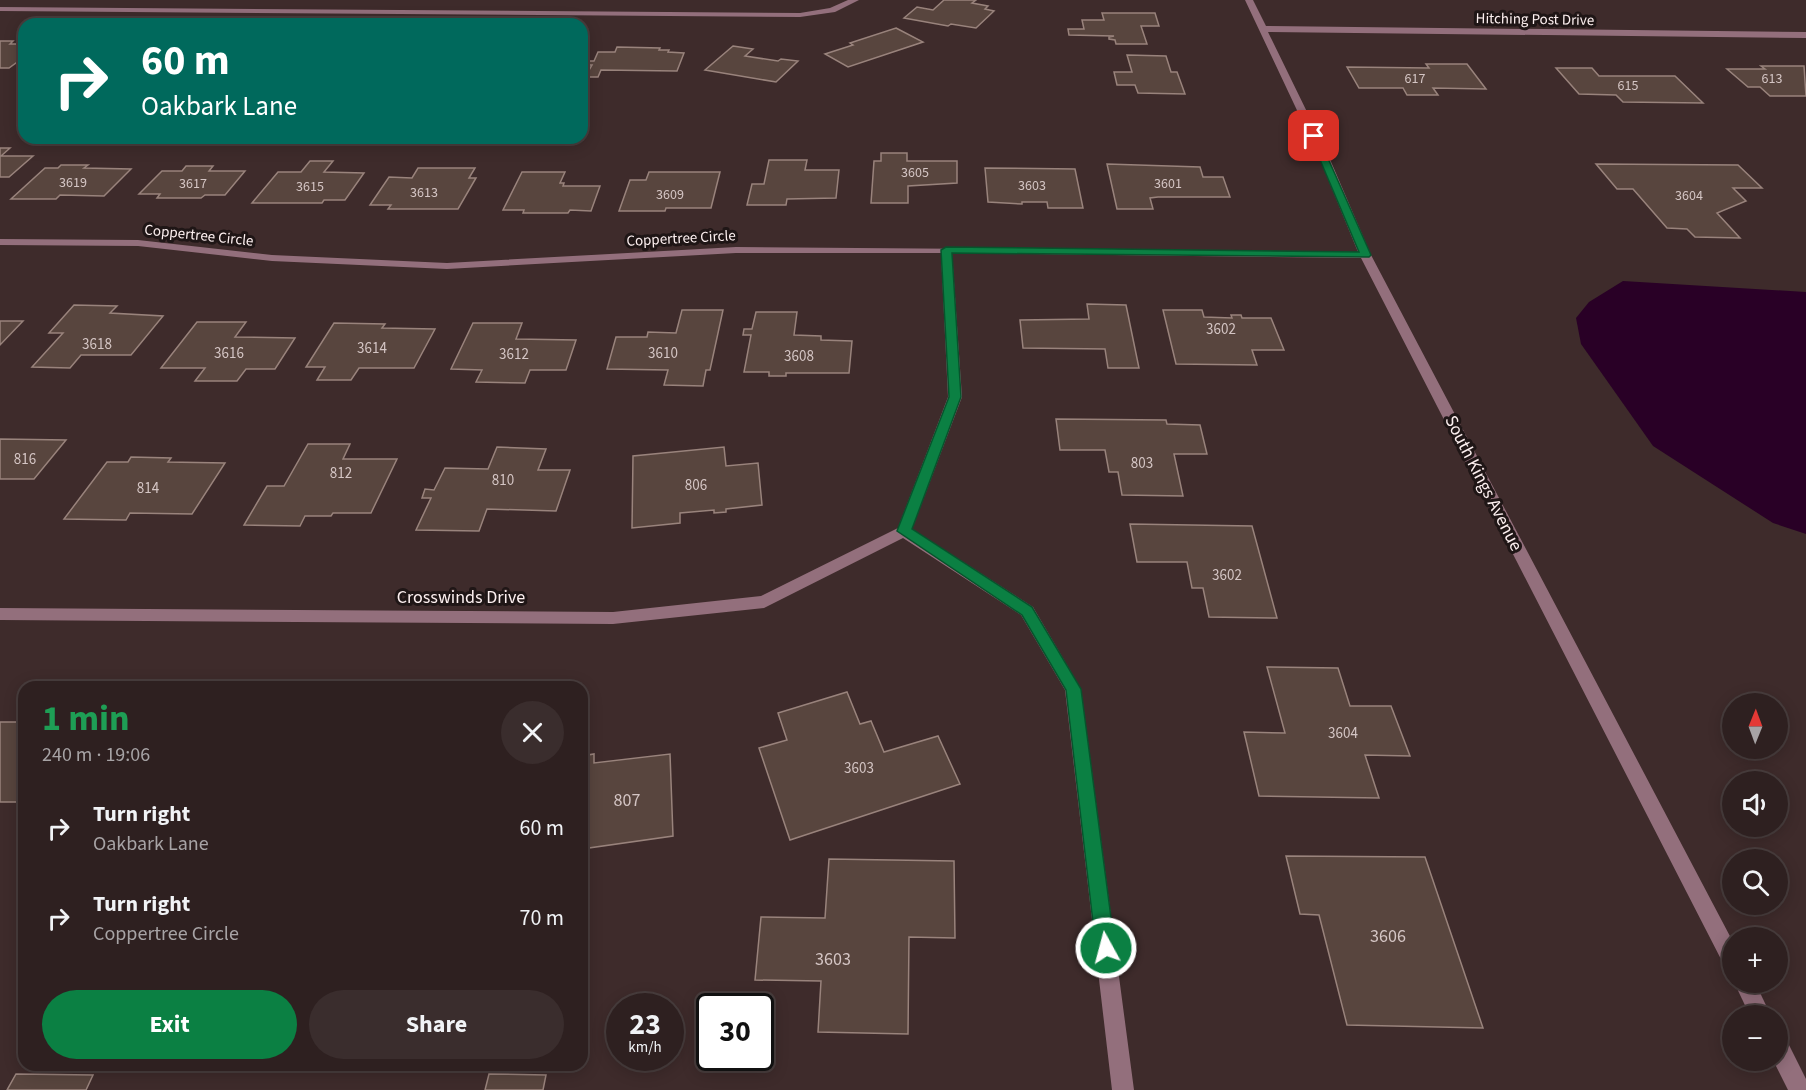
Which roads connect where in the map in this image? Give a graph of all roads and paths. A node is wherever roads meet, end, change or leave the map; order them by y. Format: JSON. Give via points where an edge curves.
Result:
{"nodes":[{"id":1,"x":855,"y":0,"type":"edge"},
{"id":2,"x":1249,"y":0,"type":"edge"},
{"id":3,"x":0,"y":9,"type":"edge"},
{"id":4,"x":1264,"y":30,"type":"junction"},
{"id":5,"x":1806,"y":35,"type":"edge"},
{"id":6,"x":0,"y":242,"type":"edge"},
{"id":7,"x":946,"y":250,"type":"junction"},
{"id":8,"x":1365,"y":255,"type":"junction"},
{"id":9,"x":904,"y":531,"type":"junction"},
{"id":10,"x":0,"y":614,"type":"edge"},
{"id":11,"x":1722,"y":941,"type":"edge"},
{"id":12,"x":1788,"y":1067,"type":"edge"},
{"id":13,"x":1123,"y":1090,"type":"edge"},
{"id":14,"x":1800,"y":1090,"type":"edge"}],
"edges":[{"from":1,"to":3,"type":"street","via":[[844,7],[800,15]]},
{"from":2,"to":4,"type":"street","name":"South Kings Avenue"},
{"from":4,"to":5,"type":"street","name":"Hitching Post Drive"},
{"from":4,"to":8,"type":"street","name":"South Kings Avenue"},
{"from":6,"to":7,"type":"street","name":"Coppertree Circle","via":[[138,243],[272,258],[447,266],[736,250]]},
{"from":7,"to":8,"type":"street","name":"Coppertree Circle"},
{"from":7,"to":9,"type":"street","via":[[955,397]]},
{"from":8,"to":11,"type":"street","name":"South Kings Avenue"},
{"from":9,"to":10,"type":"street","name":"Crosswinds Drive","via":[[764,603],[613,618]]},
{"from":9,"to":13,"type":"street","via":[[1027,611],[1073,689]]},
{"from":12,"to":14,"type":"street"}]}
